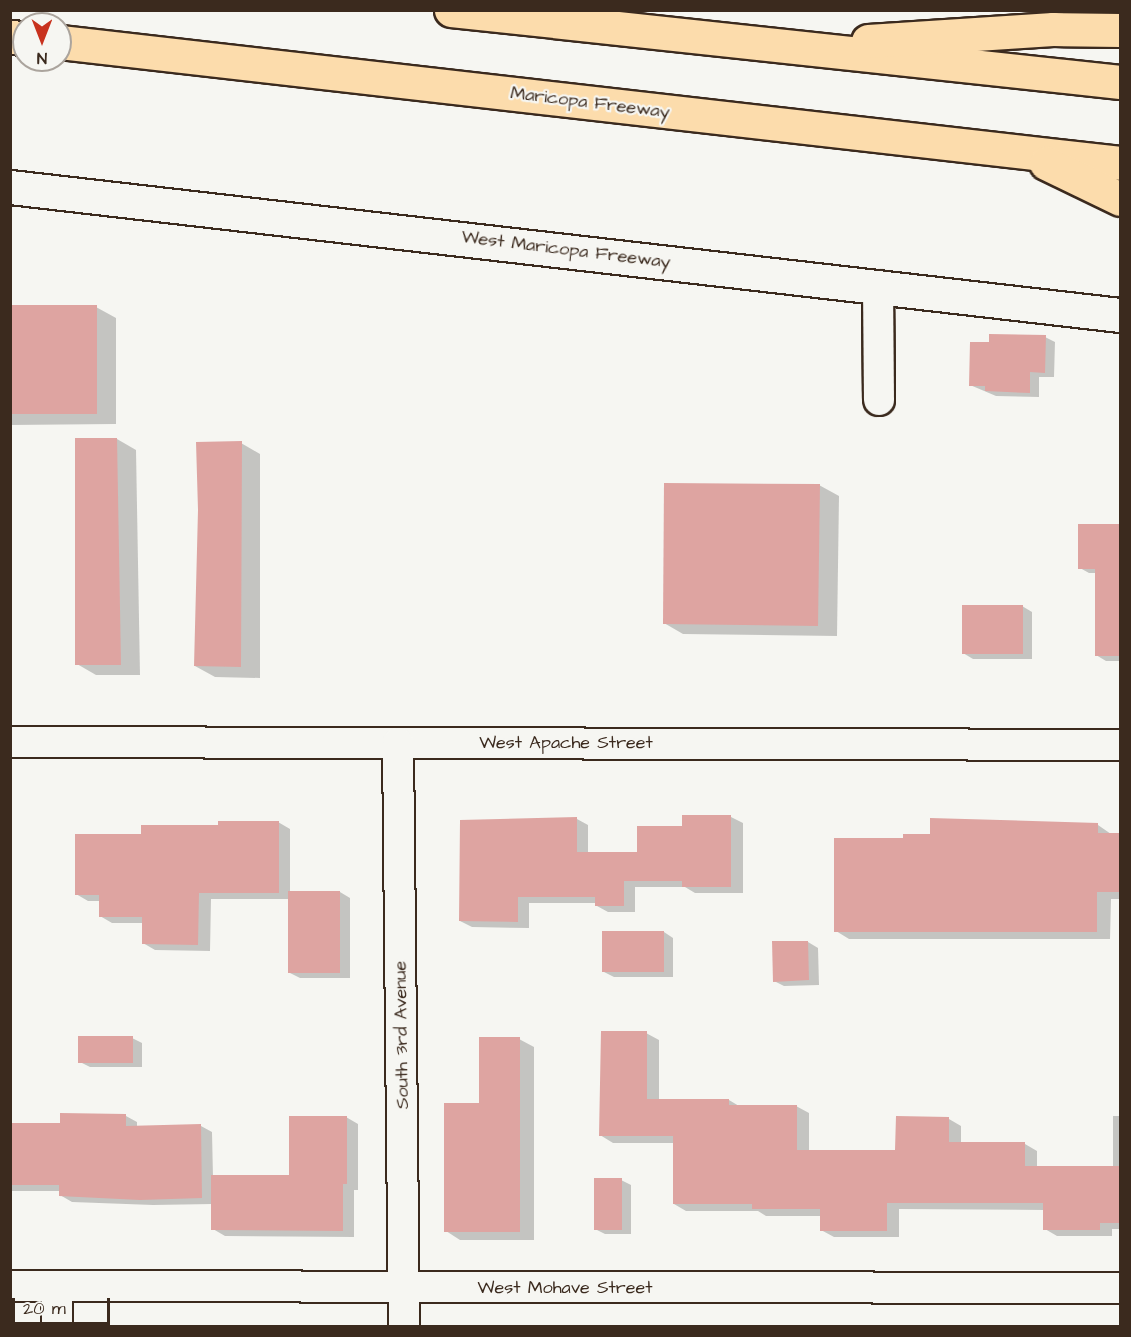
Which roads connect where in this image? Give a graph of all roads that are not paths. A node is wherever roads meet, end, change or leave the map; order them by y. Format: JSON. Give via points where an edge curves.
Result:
{"nodes":[{"id":1,"x":451,"y":10,"type":"edge"},
{"id":2,"x":1120,"y":30,"type":"edge"},
{"id":3,"x":72,"y":43,"type":"edge"},
{"id":4,"x":777,"y":46,"type":"junction"},
{"id":5,"x":1120,"y":82,"type":"edge"},
{"id":6,"x":1026,"y":154,"type":"junction"},
{"id":7,"x":1120,"y":163,"type":"edge"},
{"id":8,"x":10,"y":187,"type":"edge"},
{"id":9,"x":1120,"y":199,"type":"edge"},
{"id":10,"x":878,"y":286,"type":"junction"},
{"id":11,"x":1120,"y":315,"type":"edge"},
{"id":12,"x":879,"y":399,"type":"dead end"},
{"id":13,"x":10,"y":742,"type":"edge"},
{"id":14,"x":398,"y":743,"type":"junction"},
{"id":15,"x":1120,"y":745,"type":"edge"},
{"id":16,"x":10,"y":1286,"type":"edge"},
{"id":17,"x":57,"y":1286,"type":"junction"},
{"id":18,"x":404,"y":1288,"type":"junction"},
{"id":19,"x":1120,"y":1288,"type":"edge"},
{"id":20,"x":57,"y":1326,"type":"edge"},
{"id":21,"x":404,"y":1326,"type":"edge"}],
"edges":[{"from":1,"to":4,"type":"highway"},
{"from":2,"to":4,"type":"highway","via":[[1053,29]]},
{"from":3,"to":6,"type":"highway","name":"Maricopa Freeway"},
{"from":4,"to":5,"type":"highway"},
{"from":6,"to":7,"type":"highway","name":"Maricopa Freeway"},
{"from":6,"to":9,"type":"highway"},
{"from":8,"to":10,"type":"main road","name":"West Maricopa Freeway"},
{"from":10,"to":11,"type":"main road","name":"West Maricopa Freeway"},
{"from":10,"to":12,"type":"street"},
{"from":13,"to":14,"type":"street","name":"West Apache Street"},
{"from":14,"to":15,"type":"street","name":"West Apache Street"},
{"from":14,"to":18,"type":"street","name":"South 3rd Avenue"},
{"from":16,"to":17,"type":"street","name":"West Mohave Street"},
{"from":17,"to":18,"type":"street","name":"West Mohave Street"},
{"from":17,"to":20,"type":"street"},
{"from":18,"to":19,"type":"street","name":"West Mohave Street"},
{"from":18,"to":21,"type":"street","name":"South 3rd Avenue"}]}
